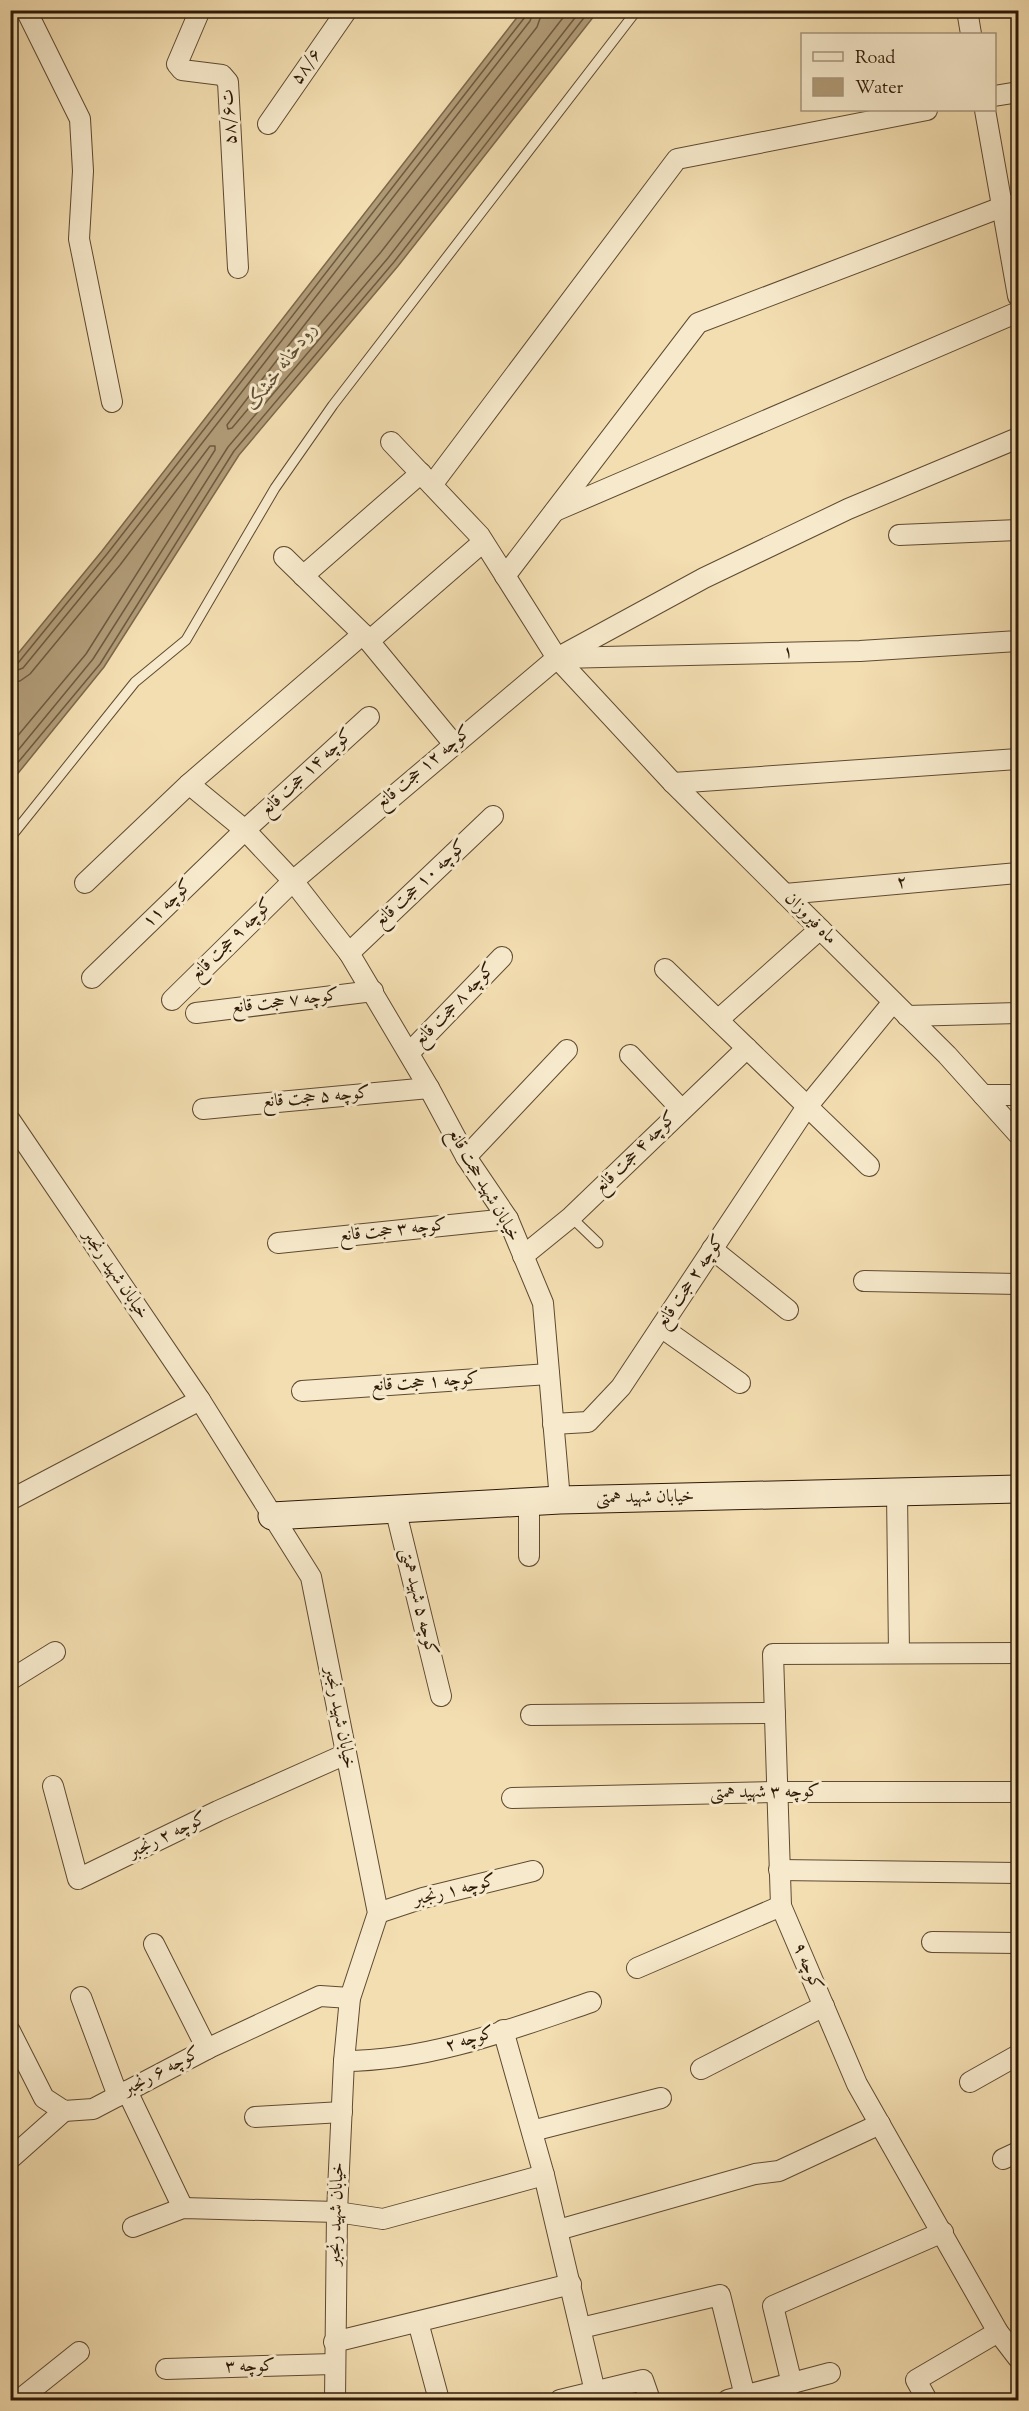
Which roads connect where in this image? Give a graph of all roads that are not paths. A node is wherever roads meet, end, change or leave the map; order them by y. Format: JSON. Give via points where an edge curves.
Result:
{"nodes":[{"id":1,"x":26,"y":10,"type":"edge"},
{"id":2,"x":200,"y":10,"type":"edge"},
{"id":3,"x":347,"y":10,"type":"edge"},
{"id":4,"x":637,"y":10,"type":"edge"},
{"id":5,"x":967,"y":10,"type":"edge"},
{"id":6,"x":971,"y":33,"type":"edge"},
{"id":7,"x":1018,"y":92,"type":"edge"},
{"id":8,"x":996,"y":96,"type":"edge"},
{"id":9,"x":922,"y":111,"type":"edge"},
{"id":10,"x":985,"y":111,"type":"edge"},
{"id":11,"x":268,"y":124,"type":"dead end"},
{"id":12,"x":1010,"y":205,"type":"edge"},
{"id":13,"x":238,"y":268,"type":"dead end"},
{"id":14,"x":1018,"y":296,"type":"edge"},
{"id":15,"x":1018,"y":312,"type":"edge"},
{"id":16,"x":112,"y":402,"type":"dead end"},
{"id":17,"x":1018,"y":438,"type":"edge"},
{"id":18,"x":391,"y":441,"type":"dead end"},
{"id":19,"x":427,"y":479,"type":"junction"},
{"id":20,"x":554,"y":512,"type":"junction"},
{"id":21,"x":1018,"y":530,"type":"edge"},
{"id":22,"x":899,"y":535,"type":"dead end"},
{"id":23,"x":483,"y":542,"type":"junction"},
{"id":24,"x":284,"y":557,"type":"dead end"},
{"id":25,"x":303,"y":576,"type":"junction"},
{"id":26,"x":505,"y":576,"type":"junction"},
{"id":27,"x":366,"y":637,"type":"junction"},
{"id":28,"x":1018,"y":640,"type":"edge"},
{"id":29,"x":557,"y":658,"type":"junction"},
{"id":30,"x":369,"y":717,"type":"dead end"},
{"id":31,"x":453,"y":743,"type":"junction"},
{"id":32,"x":1018,"y":759,"type":"edge"},
{"id":33,"x":673,"y":783,"type":"junction"},
{"id":34,"x":189,"y":784,"type":"junction"},
{"id":35,"x":493,"y":816,"type":"dead end"},
{"id":36,"x":245,"y":830,"type":"junction"},
{"id":37,"x":10,"y":838,"type":"edge"},
{"id":38,"x":1018,"y":873,"type":"edge"},
{"id":39,"x":293,"y":881,"type":"junction"},
{"id":40,"x":85,"y":883,"type":"dead end"},
{"id":41,"x":785,"y":894,"type":"junction"},
{"id":42,"x":820,"y":928,"type":"junction"},
{"id":43,"x":349,"y":952,"type":"junction"},
{"id":44,"x":502,"y":957,"type":"dead end"},
{"id":45,"x":665,"y":969,"type":"dead end"},
{"id":46,"x":92,"y":978,"type":"dead end"},
{"id":47,"x":373,"y":991,"type":"junction"},
{"id":48,"x":172,"y":1000,"type":"dead end"},
{"id":49,"x":893,"y":1002,"type":"junction"},
{"id":50,"x":196,"y":1013,"type":"dead end"},
{"id":51,"x":1018,"y":1013,"type":"edge"},
{"id":52,"x":908,"y":1016,"type":"junction"},
{"id":53,"x":718,"y":1020,"type":"junction"},
{"id":54,"x":747,"y":1048,"type":"junction"},
{"id":55,"x":567,"y":1050,"type":"dead end"},
{"id":56,"x":409,"y":1053,"type":"junction"},
{"id":57,"x":630,"y":1055,"type":"dead end"},
{"id":58,"x":429,"y":1088,"type":"junction"},
{"id":59,"x":983,"y":1095,"type":"junction"},
{"id":60,"x":1018,"y":1095,"type":"edge"},
{"id":61,"x":806,"y":1108,"type":"junction"},
{"id":62,"x":203,"y":1109,"type":"dead end"},
{"id":63,"x":681,"y":1109,"type":"junction"},
{"id":64,"x":10,"y":1120,"type":"edge"},
{"id":65,"x":1018,"y":1134,"type":"edge"},
{"id":66,"x":466,"y":1157,"type":"junction"},
{"id":67,"x":869,"y":1166,"type":"dead end"},
{"id":68,"x":571,"y":1217,"type":"junction"},
{"id":69,"x":508,"y":1219,"type":"junction"},
{"id":70,"x":278,"y":1243,"type":"dead end"},
{"id":71,"x":598,"y":1243,"type":"dead end"},
{"id":72,"x":712,"y":1250,"type":"junction"},
{"id":73,"x":523,"y":1256,"type":"junction"},
{"id":74,"x":864,"y":1281,"type":"dead end"},
{"id":75,"x":1018,"y":1284,"type":"edge"},
{"id":76,"x":788,"y":1310,"type":"dead end"},
{"id":77,"x":661,"y":1326,"type":"junction"},
{"id":78,"x":549,"y":1374,"type":"junction"},
{"id":79,"x":740,"y":1383,"type":"dead end"},
{"id":80,"x":302,"y":1391,"type":"dead end"},
{"id":81,"x":200,"y":1400,"type":"junction"},
{"id":82,"x":553,"y":1424,"type":"junction"},
{"id":83,"x":1018,"y":1489,"type":"edge"},
{"id":84,"x":897,"y":1493,"type":"junction"},
{"id":85,"x":10,"y":1500,"type":"edge"},
{"id":86,"x":560,"y":1500,"type":"junction"},
{"id":87,"x":529,"y":1502,"type":"junction"},
{"id":88,"x":395,"y":1508,"type":"junction"},
{"id":89,"x":272,"y":1516,"type":"junction"},
{"id":90,"x":529,"y":1556,"type":"dead end"},
{"id":91,"x":55,"y":1652,"type":"dead end"},
{"id":92,"x":899,"y":1653,"type":"junction"},
{"id":93,"x":1018,"y":1653,"type":"edge"},
{"id":94,"x":10,"y":1680,"type":"edge"},
{"id":95,"x":441,"y":1696,"type":"dead end"},
{"id":96,"x":775,"y":1713,"type":"junction"},
{"id":97,"x":531,"y":1715,"type":"dead end"},
{"id":98,"x":346,"y":1755,"type":"junction"},
{"id":99,"x":53,"y":1786,"type":"dead end"},
{"id":100,"x":777,"y":1792,"type":"junction"},
{"id":101,"x":1018,"y":1792,"type":"edge"},
{"id":102,"x":512,"y":1798,"type":"dead end"},
{"id":103,"x":779,"y":1870,"type":"junction"},
{"id":104,"x":533,"y":1871,"type":"dead end"},
{"id":105,"x":1018,"y":1873,"type":"edge"},
{"id":106,"x":781,"y":1906,"type":"junction"},
{"id":107,"x":378,"y":1913,"type":"junction"},
{"id":108,"x":932,"y":1942,"type":"dead end"},
{"id":109,"x":1018,"y":1943,"type":"edge"},
{"id":110,"x":154,"y":1944,"type":"dead end"},
{"id":111,"x":637,"y":1968,"type":"dead end"},
{"id":112,"x":81,"y":1997,"type":"dead end"},
{"id":113,"x":350,"y":1998,"type":"junction"},
{"id":114,"x":591,"y":2002,"type":"dead end"},
{"id":115,"x":824,"y":2006,"type":"junction"},
{"id":116,"x":503,"y":2030,"type":"junction"},
{"id":117,"x":12,"y":2037,"type":"edge"},
{"id":118,"x":207,"y":2049,"type":"junction"},
{"id":119,"x":1018,"y":2055,"type":"edge"},
{"id":120,"x":344,"y":2061,"type":"junction"},
{"id":121,"x":701,"y":2069,"type":"dead end"},
{"id":122,"x":970,"y":2082,"type":"dead end"},
{"id":123,"x":122,"y":2093,"type":"junction"},
{"id":124,"x":661,"y":2098,"type":"dead end"},
{"id":125,"x":64,"y":2111,"type":"junction"},
{"id":126,"x":342,"y":2112,"type":"junction"},
{"id":127,"x":255,"y":2117,"type":"dead end"},
{"id":128,"x":880,"y":2124,"type":"junction"},
{"id":129,"x":532,"y":2131,"type":"junction"},
{"id":130,"x":10,"y":2159,"type":"edge"},
{"id":131,"x":544,"y":2175,"type":"junction"},
{"id":132,"x":183,"y":2208,"type":"junction"},
{"id":133,"x":336,"y":2212,"type":"junction"},
{"id":134,"x":133,"y":2227,"type":"dead end"},
{"id":135,"x":558,"y":2230,"type":"junction"},
{"id":136,"x":943,"y":2232,"type":"junction"},
{"id":137,"x":571,"y":2284,"type":"junction"},
{"id":138,"x":418,"y":2322,"type":"junction"},
{"id":139,"x":581,"y":2328,"type":"junction"},
{"id":140,"x":998,"y":2332,"type":"junction"},
{"id":141,"x":333,"y":2342,"type":"junction"},
{"id":142,"x":79,"y":2352,"type":"dead end"},
{"id":143,"x":1018,"y":2358,"type":"edge"},
{"id":144,"x":333,"y":2364,"type":"junction"},
{"id":145,"x":166,"y":2369,"type":"dead end"},
{"id":146,"x":830,"y":2373,"type":"dead end"},
{"id":147,"x":792,"y":2384,"type":"junction"},
{"id":148,"x":595,"y":2396,"type":"edge"},
{"id":149,"x":737,"y":2398,"type":"edge"},
{"id":150,"x":19,"y":2400,"type":"edge"},
{"id":151,"x":334,"y":2400,"type":"edge"},
{"id":152,"x":440,"y":2400,"type":"edge"},
{"id":153,"x":560,"y":2400,"type":"edge"},
{"id":154,"x":650,"y":2400,"type":"edge"},
{"id":155,"x":927,"y":2400,"type":"edge"}],
"edges":[{"from":1,"to":16,"type":"street","via":[[80,119],[83,171],[79,239]]},
{"from":2,"to":13,"type":"street","name":"۵۸/۶ت","via":[[177,64],[182,70],[222,75],[228,82]]},
{"from":3,"to":11,"type":"street","name":"۵۸/۶"},
{"from":4,"to":37,"type":"lane","via":[[333,405],[275,488],[186,640],[135,682]]},
{"from":5,"to":6,"type":"street"},
{"from":7,"to":8,"type":"street"},
{"from":9,"to":19,"type":"street","via":[[677,159]]},
{"from":10,"to":12,"type":"street"},
{"from":12,"to":14,"type":"street"},
{"from":12,"to":20,"type":"street","via":[[698,323]]},
{"from":15,"to":20,"type":"street"},
{"from":17,"to":29,"type":"street","name":"کوچه ۱۲ حجت قانع","via":[[848,509],[724,568]]},
{"from":18,"to":19,"type":"street","name":"ماه فیروزان"},
{"from":19,"to":23,"type":"street","name":"ماه فیروزان"},
{"from":19,"to":25,"type":"street"},
{"from":20,"to":26,"type":"street"},
{"from":21,"to":22,"type":"street"},
{"from":23,"to":26,"type":"street","name":"ماه فیروزان"},
{"from":23,"to":27,"type":"street"},
{"from":24,"to":25,"type":"street"},
{"from":25,"to":27,"type":"street"},
{"from":26,"to":29,"type":"street","name":"ماه فیروزان"},
{"from":27,"to":31,"type":"street"},
{"from":27,"to":34,"type":"street"},
{"from":28,"to":29,"type":"street","name":"۱","via":[[860,651]]},
{"from":29,"to":31,"type":"street","name":"کوچه ۱۲ حجت قانع"},
{"from":29,"to":33,"type":"street","name":"ماه فیروزان"},
{"from":30,"to":36,"type":"street","name":"کوچه ۱۴ حجت قانع"},
{"from":31,"to":39,"type":"street","name":"کوچه ۱۲ حجت قانع"},
{"from":32,"to":33,"type":"street"},
{"from":33,"to":41,"type":"street","name":"ماه فیروزان"},
{"from":34,"to":36,"type":"street","name":"خیابان شهید حجت قانع"},
{"from":34,"to":40,"type":"street"},
{"from":35,"to":43,"type":"street","name":"کوچه ۱۰ حجت قانع"},
{"from":36,"to":39,"type":"street","name":"خیابان شهید حجت قانع"},
{"from":36,"to":46,"type":"street","name":"کوچه ۱۱"},
{"from":38,"to":41,"type":"street","name":"۲"},
{"from":39,"to":43,"type":"street","name":"خیابان شهید حجت قانع"},
{"from":39,"to":48,"type":"street","name":"کوچه ۹ حجت قانع"},
{"from":41,"to":42,"type":"street","name":"ماه فیروزان"},
{"from":42,"to":49,"type":"street","name":"ماه فیروزان"},
{"from":42,"to":53,"type":"street"},
{"from":43,"to":47,"type":"street","name":"خیابان شهید حجت قانع"},
{"from":44,"to":56,"type":"street","name":"کوچه ۸ حجت قانع"},
{"from":45,"to":53,"type":"street"},
{"from":47,"to":50,"type":"street","name":"کوچه ۷ حجت قانع"},
{"from":47,"to":56,"type":"street","name":"خیابان شهید حجت قانع"},
{"from":49,"to":52,"type":"street","name":"ماه فیروزان"},
{"from":49,"to":61,"type":"street","name":"کوچه ۲ حجت قانع"},
{"from":51,"to":52,"type":"street"},
{"from":52,"to":59,"type":"street","name":"ماه فیروزان"},
{"from":53,"to":54,"type":"street"},
{"from":54,"to":61,"type":"street"},
{"from":54,"to":63,"type":"street","name":"کوچه ۴ حجت قانع"},
{"from":55,"to":66,"type":"street"},
{"from":56,"to":58,"type":"street","name":"خیابان شهید حجت قانع"},
{"from":57,"to":63,"type":"street"},
{"from":58,"to":62,"type":"street","name":"کوچه ۵ حجت قانع"},
{"from":58,"to":66,"type":"street","name":"خیابان شهید حجت قانع"},
{"from":59,"to":60,"type":"street"},
{"from":59,"to":65,"type":"street","name":"ماه فیروزان"},
{"from":61,"to":67,"type":"street"},
{"from":61,"to":72,"type":"street","name":"کوچه ۲ حجت قانع"},
{"from":63,"to":68,"type":"street","name":"کوچه ۴ حجت قانع"},
{"from":64,"to":81,"type":"street","name":"خیابان شهید رنجبر"},
{"from":66,"to":69,"type":"street","name":"خیابان شهید حجت قانع"},
{"from":68,"to":71,"type":"lane"},
{"from":68,"to":73,"type":"street","name":"کوچه ۴ حجت قانع"},
{"from":69,"to":70,"type":"street","name":"کوچه ۳ حجت قانع"},
{"from":69,"to":73,"type":"street","name":"خیابان شهید حجت قانع"},
{"from":72,"to":76,"type":"street"},
{"from":72,"to":77,"type":"street","name":"کوچه ۲ حجت قانع"},
{"from":73,"to":78,"type":"street","name":"خیابان شهید حجت قانع","via":[[543,1303]]},
{"from":74,"to":75,"type":"street"},
{"from":77,"to":79,"type":"street"},
{"from":77,"to":82,"type":"street","name":"کوچه ۲ حجت قانع","via":[[621,1387],[588,1422]]},
{"from":78,"to":80,"type":"street","name":"کوچه ۱ حجت قانع"},
{"from":78,"to":82,"type":"street","name":"خیابان شهید حجت قانع"},
{"from":81,"to":85,"type":"street"},
{"from":81,"to":89,"type":"street","name":"خیابان شهید رنجبر"},
{"from":82,"to":86,"type":"street","name":"خیابان شهید حجت قانع"},
{"from":83,"to":84,"type":"street","name":"خیابان شهید همتی"},
{"from":84,"to":86,"type":"street","name":"خیابان شهید همتی"},
{"from":84,"to":92,"type":"street"},
{"from":86,"to":87,"type":"street","name":"خیابان شهید همتی"},
{"from":87,"to":88,"type":"street","name":"خیابان شهید همتی"},
{"from":87,"to":90,"type":"street"},
{"from":88,"to":89,"type":"street","name":"خیابان شهید همتی"},
{"from":88,"to":95,"type":"street","name":"کوچه ۵ شهید همتی"},
{"from":89,"to":98,"type":"street","name":"خیابان شهید رنجبر","via":[[311,1577]]},
{"from":91,"to":94,"type":"street"},
{"from":92,"to":93,"type":"street","name":"کوچه ۹"},
{"from":92,"to":96,"type":"street","name":"کوچه ۹","via":[[773,1654]]},
{"from":96,"to":97,"type":"street"},
{"from":96,"to":100,"type":"street","name":"کوچه ۹"},
{"from":98,"to":99,"type":"street","name":"کوچه ۲ رنجبر","via":[[78,1879]]},
{"from":98,"to":107,"type":"street","name":"خیابان شهید رنجبر"},
{"from":100,"to":101,"type":"street","name":"کوچه ۳ شهید همتی"},
{"from":100,"to":102,"type":"street","name":"کوچه ۳ شهید همتی"},
{"from":100,"to":103,"type":"street","name":"کوچه ۹"},
{"from":103,"to":105,"type":"street"},
{"from":103,"to":106,"type":"street","name":"کوچه ۹"},
{"from":104,"to":107,"type":"street","name":"کوچه ۱ رنجبر"},
{"from":106,"to":111,"type":"street"},
{"from":106,"to":115,"type":"street","name":"کوچه ۹"},
{"from":107,"to":113,"type":"street","name":"خیابان شهید رنجبر"},
{"from":108,"to":109,"type":"street"},
{"from":110,"to":118,"type":"street"},
{"from":112,"to":123,"type":"street"},
{"from":113,"to":118,"type":"street","name":"کوچه ۶ رنجبر","via":[[320,1995]]},
{"from":113,"to":120,"type":"street","name":"خیابان شهید رنجبر"},
{"from":114,"to":116,"type":"street","name":"کوچه ۲"},
{"from":115,"to":121,"type":"street"},
{"from":115,"to":128,"type":"street","name":"کوچه ۹","via":[[857,2084]]},
{"from":116,"to":120,"type":"street","name":"کوچه ۲","via":[[435,2051],[375,2061]]},
{"from":116,"to":129,"type":"street"},
{"from":117,"to":125,"type":"street","via":[[44,2098]]},
{"from":118,"to":123,"type":"street","name":"کوچه ۶ رنجبر"},
{"from":119,"to":122,"type":"street"},
{"from":120,"to":126,"type":"street","name":"خیابان شهید رنجبر"},
{"from":123,"to":125,"type":"street","name":"کوچه ۶ رنجبر","via":[[93,2109]]},
{"from":123,"to":132,"type":"street"},
{"from":124,"to":129,"type":"street"},
{"from":125,"to":130,"type":"street"},
{"from":126,"to":127,"type":"street"},
{"from":126,"to":133,"type":"street","name":"خیابان شهید رنجبر"},
{"from":128,"to":135,"type":"street","via":[[778,2171],[755,2174]]},
{"from":128,"to":136,"type":"street","name":"کوچه ۹"},
{"from":129,"to":131,"type":"street"},
{"from":131,"to":133,"type":"street","via":[[383,2219]]},
{"from":131,"to":135,"type":"street"},
{"from":132,"to":133,"type":"street"},
{"from":132,"to":134,"type":"street"},
{"from":133,"to":141,"type":"street","name":"خیابان شهید رنجبر"},
{"from":135,"to":137,"type":"street"},
{"from":136,"to":140,"type":"street","name":"کوچه ۹"},
{"from":136,"to":147,"type":"street","via":[[773,2306]]},
{"from":137,"to":138,"type":"street"},
{"from":137,"to":139,"type":"street"},
{"from":138,"to":141,"type":"street"},
{"from":138,"to":152,"type":"street"},
{"from":139,"to":148,"type":"street"},
{"from":139,"to":149,"type":"street","via":[[720,2295]]},
{"from":140,"to":143,"type":"street","name":"کوچه ۹"},
{"from":140,"to":155,"type":"street","via":[[916,2380]]},
{"from":141,"to":144,"type":"street","name":"خیابان شهید رنجبر"},
{"from":142,"to":150,"type":"street"},
{"from":144,"to":145,"type":"street","name":"کوچه ۳"},
{"from":144,"to":151,"type":"street","name":"خیابان شهید رنجبر"},
{"from":146,"to":147,"type":"street"},
{"from":147,"to":149,"type":"street"},
{"from":148,"to":153,"type":"street"},
{"from":148,"to":154,"type":"street","via":[[643,2380]]}]}
